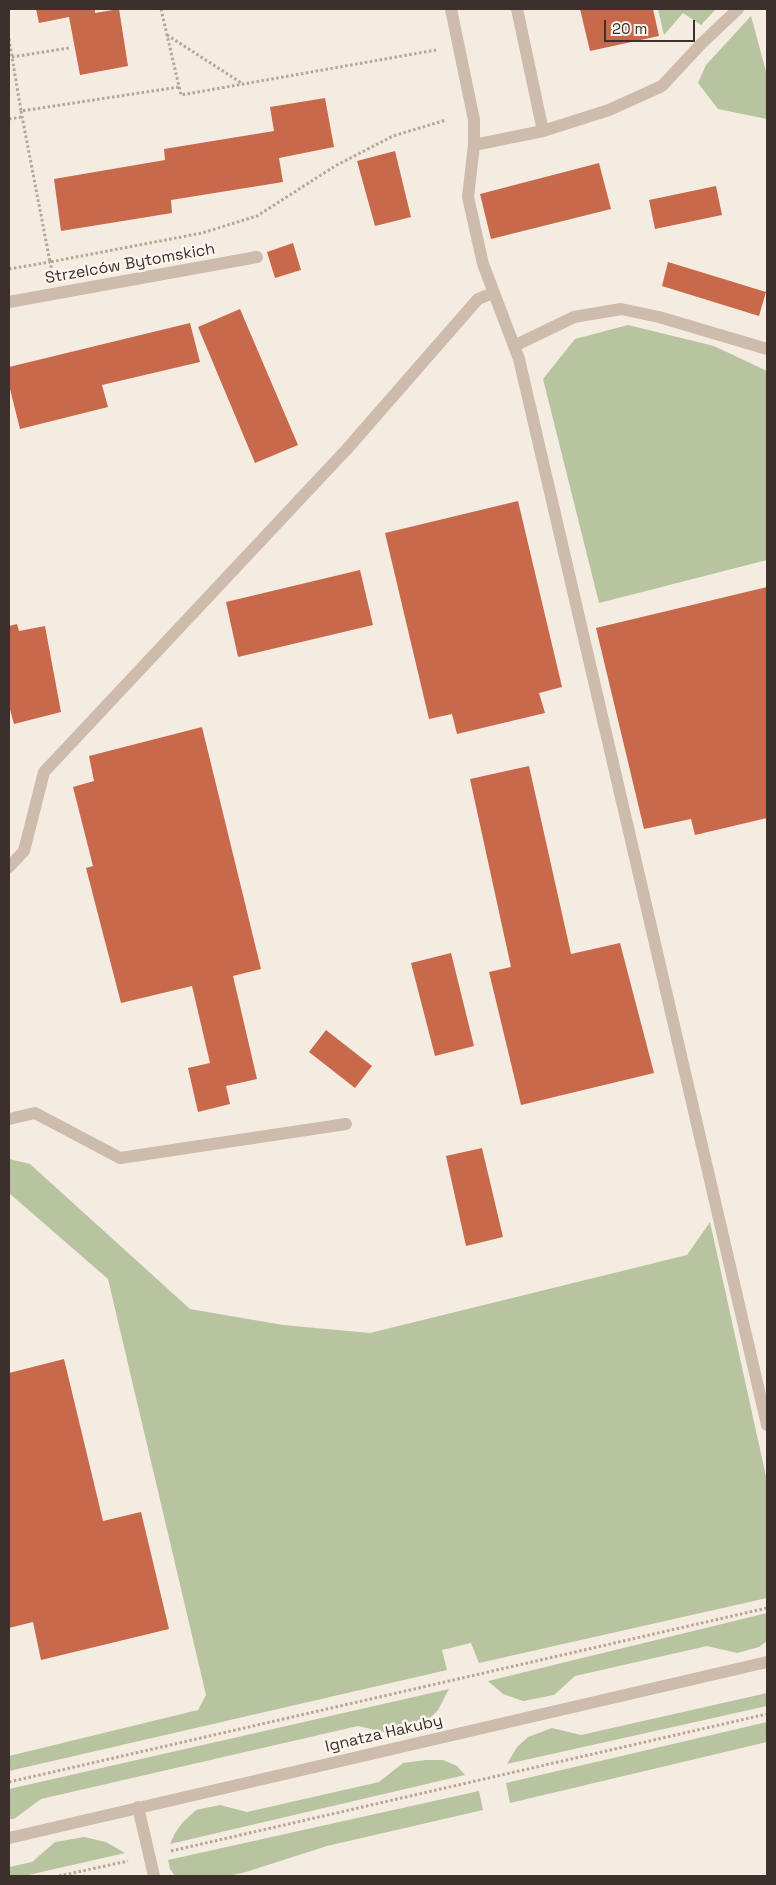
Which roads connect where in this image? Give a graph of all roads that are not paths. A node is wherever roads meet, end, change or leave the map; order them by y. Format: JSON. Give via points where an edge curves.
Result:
{"nodes":[{"id":1,"x":452,"y":9,"type":"edge"},
{"id":2,"x":517,"y":9,"type":"edge"},
{"id":3,"x":738,"y":9,"type":"edge"},
{"id":4,"x":543,"y":131,"type":"junction"},
{"id":5,"x":474,"y":145,"type":"junction"},
{"id":6,"x":257,"y":257,"type":"dead end"},
{"id":7,"x":493,"y":293,"type":"junction"},
{"id":8,"x":9,"y":302,"type":"edge"},
{"id":9,"x":514,"y":346,"type":"junction"},
{"id":10,"x":767,"y":349,"type":"edge"},
{"id":11,"x":9,"y":867,"type":"edge"},
{"id":12,"x":9,"y":1119,"type":"edge"},
{"id":13,"x":346,"y":1124,"type":"dead end"},
{"id":14,"x":767,"y":1425,"type":"edge"},
{"id":15,"x":767,"y":1662,"type":"edge"},
{"id":16,"x":138,"y":1807,"type":"junction"},
{"id":17,"x":9,"y":1838,"type":"edge"},
{"id":18,"x":154,"y":1876,"type":"edge"}],
"edges":[{"from":1,"to":5,"type":"street","via":[[474,120]]},
{"from":2,"to":4,"type":"street"},
{"from":3,"to":4,"type":"street","via":[[662,86],[609,110]]},
{"from":4,"to":5,"type":"street"},
{"from":5,"to":7,"type":"street","via":[[468,197]]},
{"from":6,"to":8,"type":"street","name":"Strzelców Bytomskich"},
{"from":7,"to":9,"type":"street"},
{"from":7,"to":11,"type":"street","via":[[478,299],[347,449],[44,772],[24,850]]},
{"from":9,"to":10,"type":"street","via":[[574,317],[621,309]]},
{"from":9,"to":14,"type":"street"},
{"from":12,"to":13,"type":"street","via":[[35,1113],[120,1158]]},
{"from":15,"to":16,"type":"street","name":"Ignatza Hakuby"},
{"from":16,"to":17,"type":"street","name":"Ignatza Hakuby"},
{"from":16,"to":18,"type":"street"}]}
